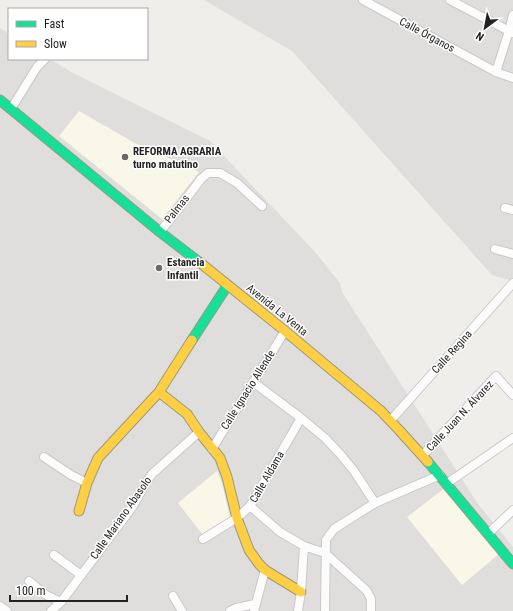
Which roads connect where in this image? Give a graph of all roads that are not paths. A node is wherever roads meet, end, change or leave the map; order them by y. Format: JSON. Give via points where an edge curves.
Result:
{"nodes":[{"id":1,"x":363,"y":0,"type":"edge"},
{"id":2,"x":450,"y":0,"type":"edge"},
{"id":3,"x":513,"y":15,"type":"edge"},
{"id":4,"x":511,"y":32,"type":"edge"},
{"id":5,"x":45,"y":60,"type":"edge"},
{"id":6,"x":496,"y":72,"type":"junction"},
{"id":7,"x":513,"y":78,"type":"edge"},
{"id":8,"x":0,"y":100,"type":"edge"},
{"id":9,"x":11,"y":109,"type":"junction"},
{"id":10,"x":262,"y":206,"type":"dead end"},
{"id":11,"x":160,"y":232,"type":"junction"},
{"id":12,"x":495,"y":249,"type":"dead end"},
{"id":13,"x":513,"y":254,"type":"edge"},
{"id":14,"x":513,"y":283,"type":"edge"},
{"id":15,"x":227,"y":286,"type":"junction"},
{"id":16,"x":285,"y":331,"type":"junction"},
{"id":17,"x":253,"y":382,"type":"junction"},
{"id":18,"x":159,"y":392,"type":"junction"},
{"id":19,"x":513,"y":395,"type":"edge"},
{"id":20,"x":301,"y":418,"type":"junction"},
{"id":21,"x":391,"y":420,"type":"junction"},
{"id":22,"x":199,"y":432,"type":"junction"},
{"id":23,"x":513,"y":438,"type":"edge"},
{"id":24,"x":212,"y":449,"type":"junction"},
{"id":25,"x":423,"y":455,"type":"junction"},
{"id":26,"x":44,"y":457,"type":"dead end"},
{"id":27,"x":440,"y":474,"type":"junction"},
{"id":28,"x":87,"y":483,"type":"junction"},
{"id":29,"x":446,"y":484,"type":"junction"},
{"id":30,"x":375,"y":503,"type":"junction"},
{"id":31,"x":250,"y":506,"type":"junction"},
{"id":32,"x":513,"y":510,"type":"edge"},
{"id":33,"x":79,"y":511,"type":"dead end"},
{"id":34,"x":237,"y":518,"type":"junction"},
{"id":35,"x":488,"y":534,"type":"junction"},
{"id":36,"x":203,"y":539,"type":"dead end"},
{"id":37,"x":304,"y":546,"type":"junction"},
{"id":38,"x":325,"y":553,"type":"junction"},
{"id":39,"x":54,"y":555,"type":"dead end"},
{"id":40,"x":513,"y":564,"type":"edge"},
{"id":41,"x":265,"y":570,"type":"junction"},
{"id":42,"x":81,"y":575,"type":"junction"},
{"id":43,"x":29,"y":580,"type":"dead end"},
{"id":44,"x":301,"y":592,"type":"junction"},
{"id":45,"x":173,"y":596,"type":"dead end"},
{"id":46,"x":61,"y":602,"type":"junction"},
{"id":47,"x":0,"y":606,"type":"edge"},
{"id":48,"x":254,"y":608,"type":"edge"},
{"id":49,"x":7,"y":611,"type":"edge"},
{"id":50,"x":51,"y":611,"type":"edge"},
{"id":51,"x":182,"y":611,"type":"edge"},
{"id":52,"x":230,"y":611,"type":"edge"},
{"id":53,"x":298,"y":611,"type":"edge"},
{"id":54,"x":325,"y":611,"type":"edge"},
{"id":55,"x":371,"y":611,"type":"edge"}],
"edges":[{"from":1,"to":6,"type":"street","name":"Calle Órganos"},
{"from":2,"to":4,"type":"street"},
{"from":3,"to":4,"type":"street"},
{"from":4,"to":6,"type":"street"},
{"from":5,"to":9,"type":"street","via":[[37,66]]},
{"from":6,"to":7,"type":"street","name":"Calle Órganos"},
{"from":8,"to":9,"type":"main road","name":"Avenida La Venta"},
{"from":9,"to":11,"type":"main road","name":"Avenida La Venta"},
{"from":10,"to":11,"type":"street","name":"Palmas","via":[[237,183],[220,173],[208,173]]},
{"from":11,"to":15,"type":"main road","name":"Avenida La Venta"},
{"from":12,"to":13,"type":"street"},
{"from":14,"to":21,"type":"street","name":"Calle Regina"},
{"from":15,"to":16,"type":"main road","name":"Avenida La Venta"},
{"from":15,"to":18,"type":"main road"},
{"from":16,"to":17,"type":"street","name":"Calle Ignacio Allende"},
{"from":16,"to":21,"type":"main road","name":"Avenida La Venta"},
{"from":17,"to":20,"type":"street"},
{"from":17,"to":24,"type":"street","name":"Calle Ignacio Allende"},
{"from":18,"to":22,"type":"main road","via":[[187,414]]},
{"from":18,"to":28,"type":"main road","via":[[98,458]]},
{"from":19,"to":25,"type":"street","name":"Calle Juan N. Álvarez","via":[[496,376]]},
{"from":20,"to":30,"type":"street","via":[[341,455]]},
{"from":20,"to":31,"type":"street","name":"Calle Aldama"},
{"from":21,"to":25,"type":"main road","name":"Avenida La Venta"},
{"from":22,"to":24,"type":"main road"},
{"from":22,"to":42,"type":"street","name":"Calle Mariano Abasolo","via":[[152,474],[133,506]]},
{"from":23,"to":29,"type":"street"},
{"from":24,"to":34,"type":"main road","via":[[222,463]]},
{"from":25,"to":27,"type":"main road","name":"Avenida La Venta"},
{"from":26,"to":28,"type":"street"},
{"from":27,"to":29,"type":"main road","name":"Avenida La Venta"},
{"from":27,"to":30,"type":"street"},
{"from":28,"to":33,"type":"main road"},
{"from":29,"to":35,"type":"main road","name":"Avenida La Venta"},
{"from":30,"to":38,"type":"street","via":[[334,529],[326,540]]},
{"from":31,"to":34,"type":"street","name":"Calle Aldama"},
{"from":31,"to":37,"type":"street","via":[[280,532]]},
{"from":32,"to":35,"type":"street"},
{"from":34,"to":36,"type":"street","name":"Calle Aldama"},
{"from":34,"to":41,"type":"main road","via":[[249,550]]},
{"from":35,"to":40,"type":"main road","name":"Avenida La Venta"},
{"from":37,"to":38,"type":"street"},
{"from":37,"to":44,"type":"street"},
{"from":38,"to":54,"type":"street"},
{"from":38,"to":55,"type":"street","via":[[367,591],[371,599]]},
{"from":39,"to":42,"type":"street"},
{"from":41,"to":44,"type":"main road"},
{"from":41,"to":48,"type":"street"},
{"from":42,"to":46,"type":"street","name":"Calle Mariano Abasolo"},
{"from":43,"to":46,"type":"street","via":[[46,595]]},
{"from":44,"to":53,"type":"street"},
{"from":45,"to":51,"type":"street"},
{"from":46,"to":50,"type":"street","name":"Calle Mariano Abasolo"},
{"from":47,"to":49,"type":"street"},
{"from":48,"to":52,"type":"street","via":[[236,608]]}]}
